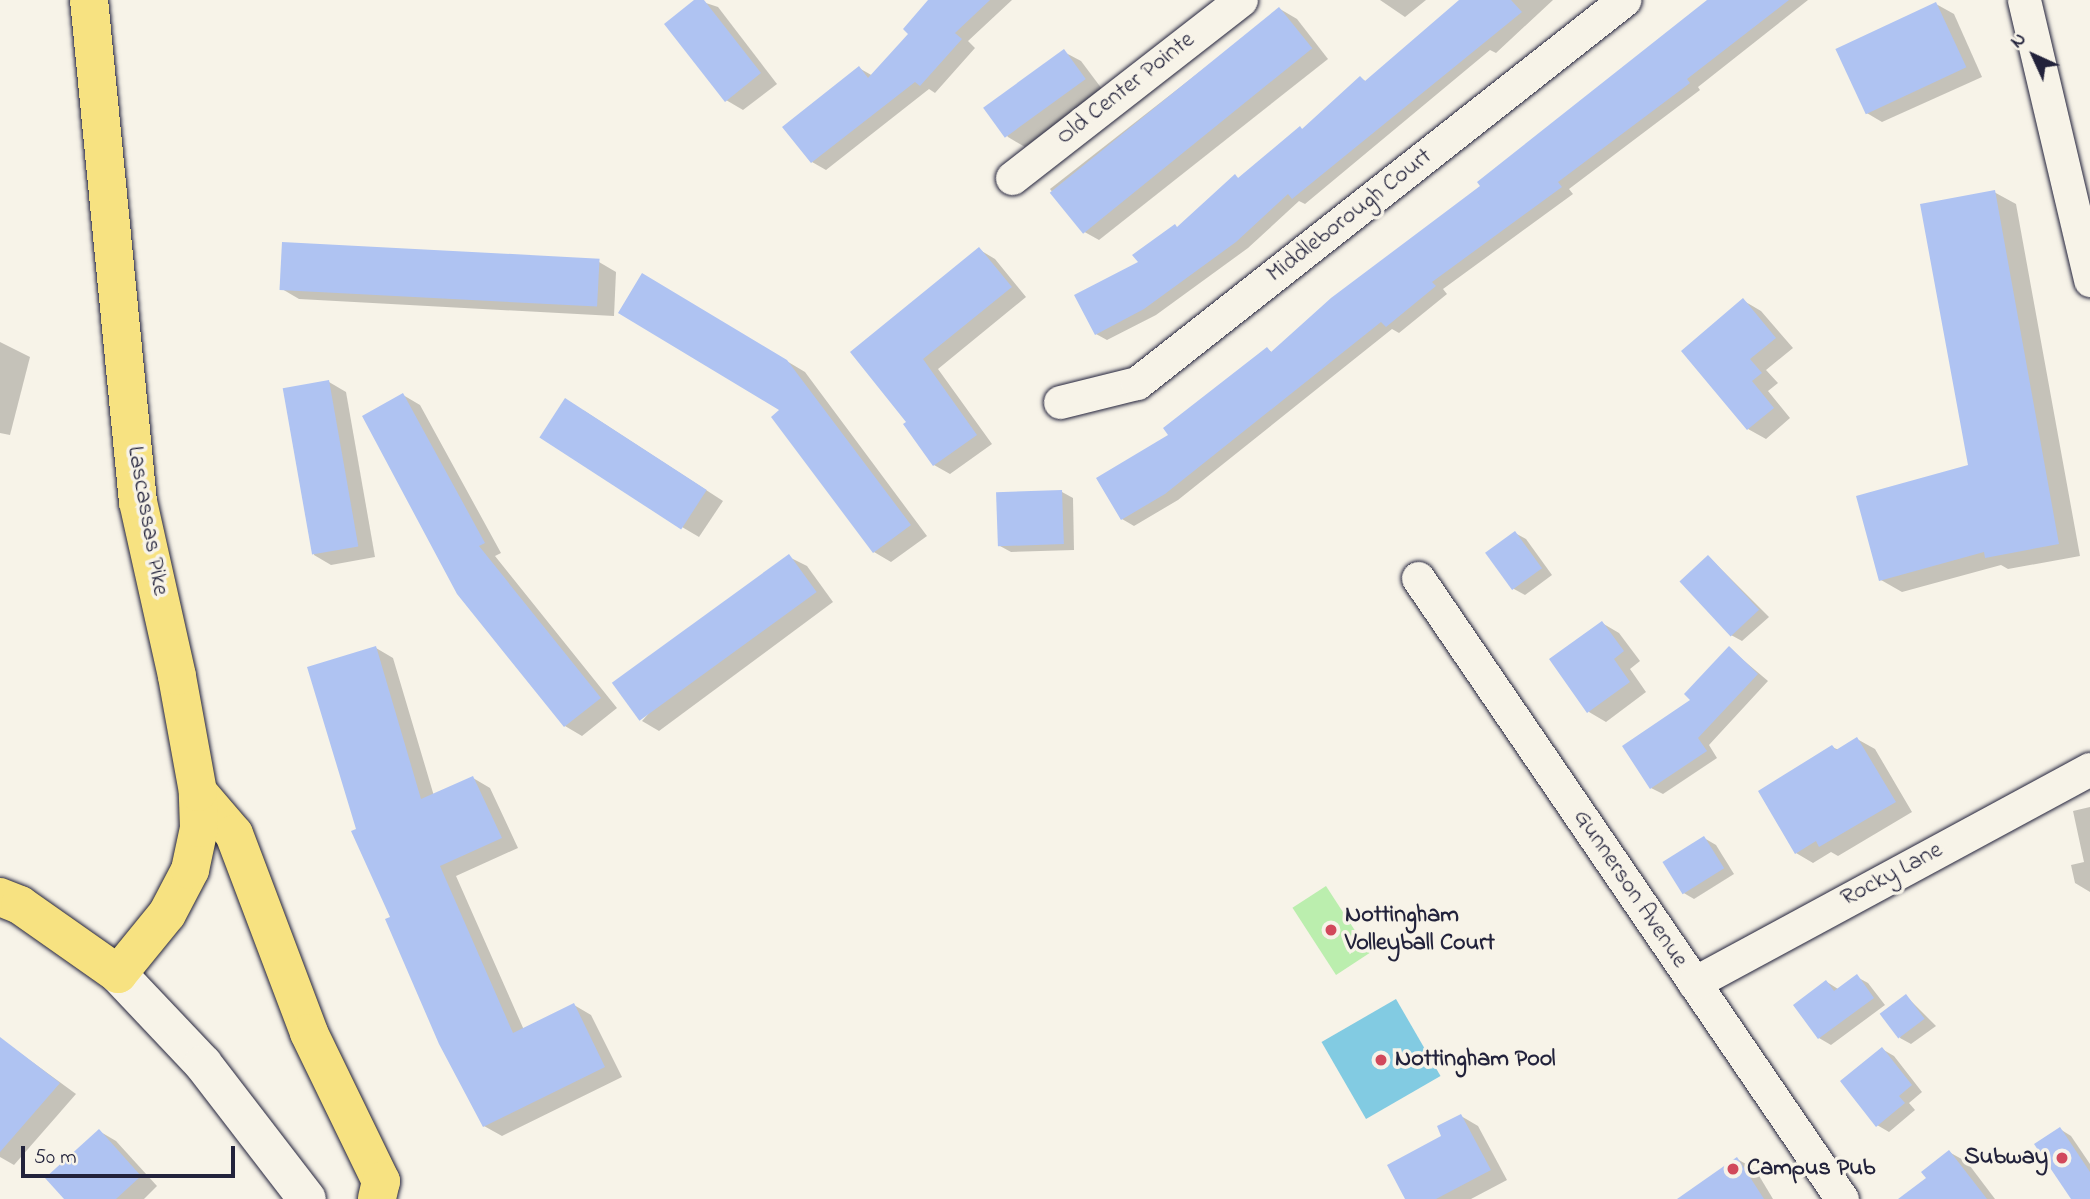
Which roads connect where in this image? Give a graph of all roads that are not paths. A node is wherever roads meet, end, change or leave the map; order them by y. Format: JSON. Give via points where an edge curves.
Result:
{"nodes":[{"id":1,"x":89,"y":0,"type":"edge"},
{"id":2,"x":1241,"y":0,"type":"edge"},
{"id":3,"x":1624,"y":0,"type":"edge"},
{"id":4,"x":2024,"y":0,"type":"edge"},
{"id":5,"x":1012,"y":178,"type":"dead end"},
{"id":6,"x":2090,"y":281,"type":"edge"},
{"id":7,"x":1060,"y":402,"type":"dead end"},
{"id":8,"x":1418,"y":578,"type":"dead end"},
{"id":9,"x":2090,"y":769,"type":"edge"},
{"id":10,"x":198,"y":792,"type":"junction"},
{"id":11,"x":0,"y":897,"type":"edge"},
{"id":12,"x":118,"y":975,"type":"junction"},
{"id":13,"x":1694,"y":983,"type":"junction"},
{"id":14,"x":307,"y":1199,"type":"edge"},
{"id":15,"x":377,"y":1199,"type":"edge"},
{"id":16,"x":1842,"y":1199,"type":"edge"}],
"edges":[{"from":1,"to":10,"type":"main road","name":"Lascassas Pike","via":[[138,502]]},
{"from":2,"to":5,"type":"street","name":"Old Center Pointe"},
{"from":3,"to":7,"type":"street","name":"Middleborough Court","via":[[1137,383]]},
{"from":4,"to":6,"type":"street"},
{"from":8,"to":13,"type":"street","name":"Gunnerson Avenue"},
{"from":9,"to":13,"type":"street","name":"Rocky Lane"},
{"from":10,"to":12,"type":"main road","name":"Lascassas Pike","via":[[199,828],[190,870],[167,914]]},
{"from":10,"to":15,"type":"main road","via":[[233,834],[309,1033],[381,1181]]},
{"from":11,"to":12,"type":"main road","via":[[20,905]]},
{"from":12,"to":14,"type":"main road","via":[[203,1064]]},
{"from":13,"to":16,"type":"street","name":"Gunnerson Avenue"}]}
